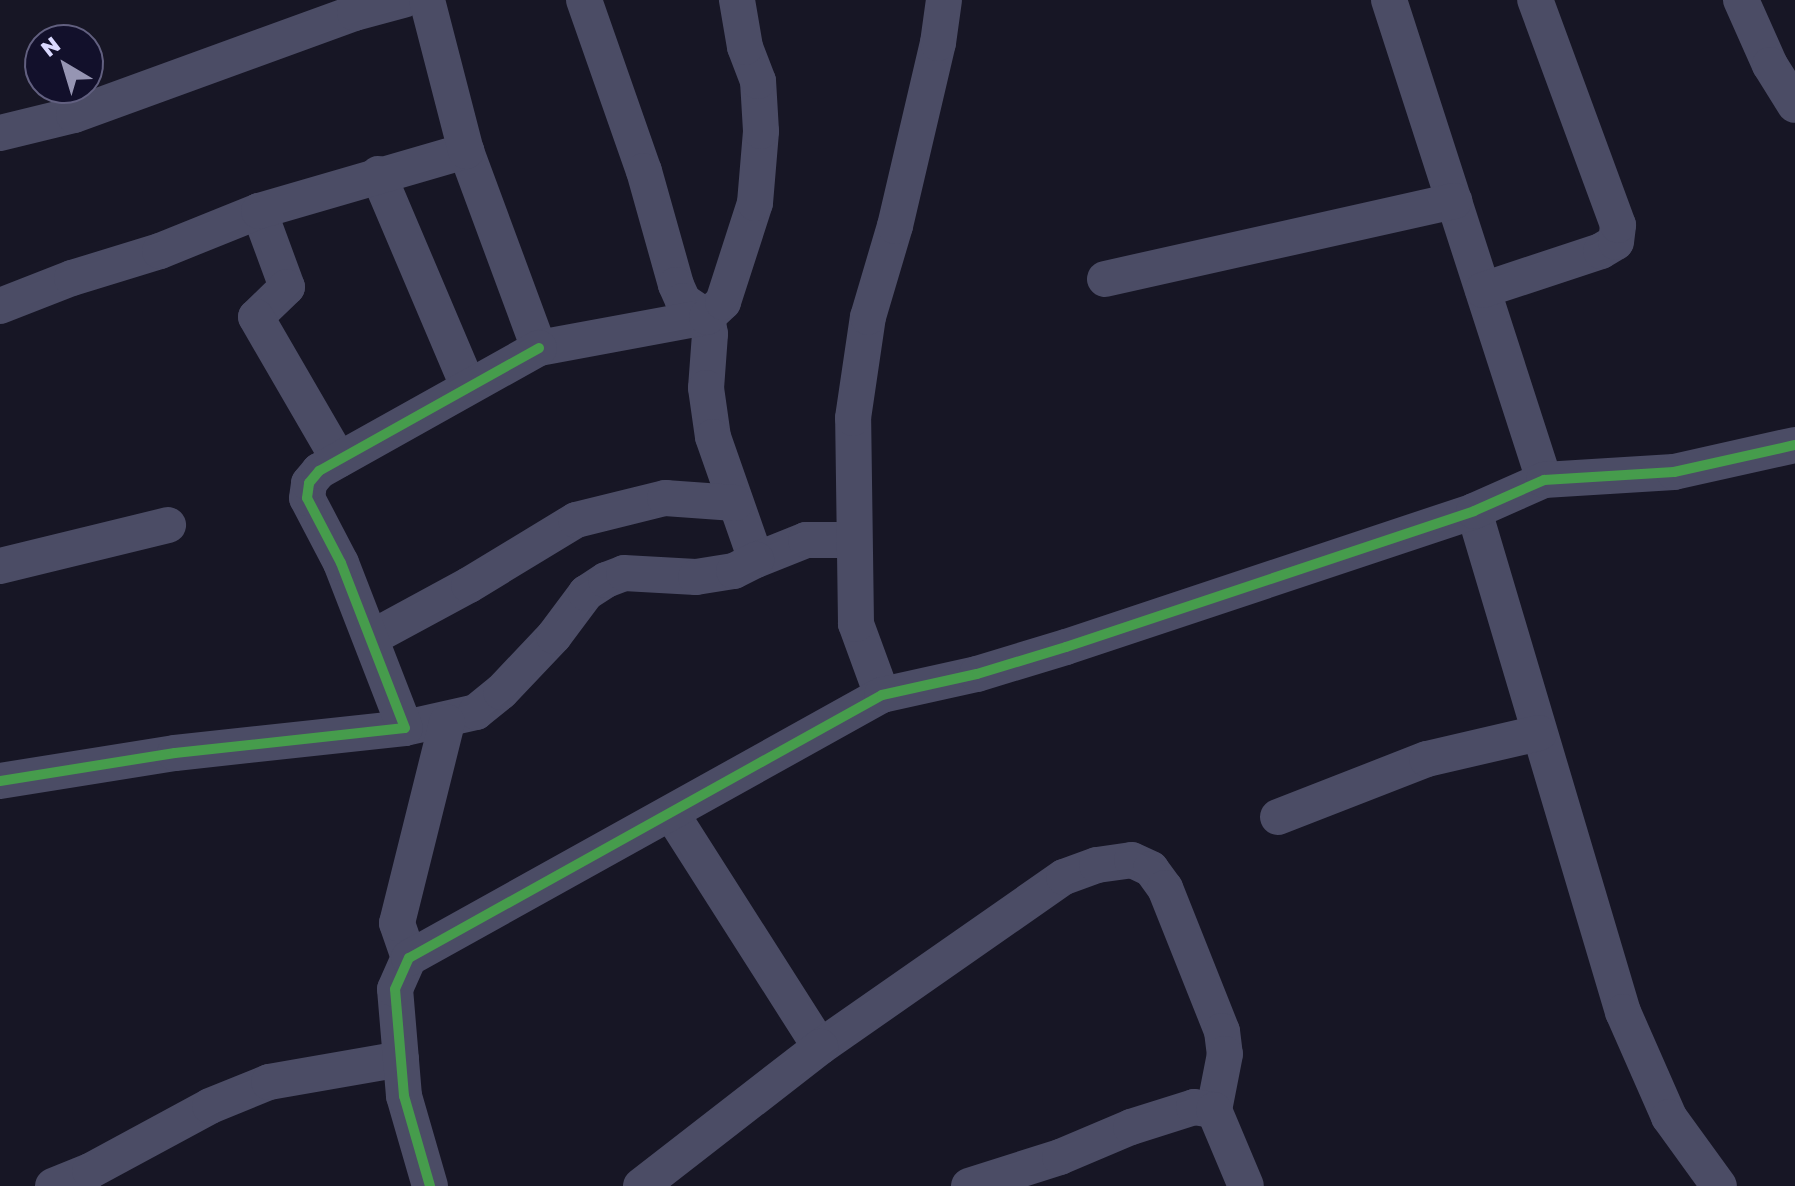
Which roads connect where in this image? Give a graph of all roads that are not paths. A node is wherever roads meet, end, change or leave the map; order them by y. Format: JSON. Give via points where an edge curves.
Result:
{"nodes":[{"id":1,"x":403,"y":0,"type":"edge"},
{"id":2,"x":427,"y":0,"type":"edge"},
{"id":3,"x":584,"y":0,"type":"edge"},
{"id":4,"x":737,"y":0,"type":"edge"},
{"id":5,"x":944,"y":0,"type":"edge"},
{"id":6,"x":1389,"y":0,"type":"edge"},
{"id":7,"x":1535,"y":0,"type":"edge"},
{"id":8,"x":1741,"y":0,"type":"edge"},
{"id":9,"x":1795,"y":105,"type":"edge"},
{"id":10,"x":0,"y":133,"type":"edge"},
{"id":11,"x":466,"y":151,"type":"junction"},
{"id":12,"x":378,"y":174,"type":"junction"},
{"id":13,"x":1454,"y":201,"type":"junction"},
{"id":14,"x":259,"y":211,"type":"junction"},
{"id":15,"x":1105,"y":279,"type":"dead end"},
{"id":16,"x":1483,"y":290,"type":"junction"},
{"id":17,"x":0,"y":306,"type":"edge"},
{"id":18,"x":707,"y":317,"type":"junction"},
{"id":19,"x":539,"y":348,"type":"junction"},
{"id":20,"x":468,"y":386,"type":"junction"},
{"id":21,"x":1795,"y":445,"type":"edge"},
{"id":22,"x":339,"y":460,"type":"junction"},
{"id":23,"x":1544,"y":480,"type":"junction"},
{"id":24,"x":735,"y":503,"type":"junction"},
{"id":25,"x":1474,"y":511,"type":"junction"},
{"id":26,"x":168,"y":525,"type":"dead end"},
{"id":27,"x":854,"y":540,"type":"junction"},
{"id":28,"x":756,"y":560,"type":"junction"},
{"id":29,"x":0,"y":566,"type":"edge"},
{"id":30,"x":371,"y":638,"type":"junction"},
{"id":31,"x":882,"y":695,"type":"junction"},
{"id":32,"x":447,"y":722,"type":"junction"},
{"id":33,"x":405,"y":728,"type":"junction"},
{"id":34,"x":1539,"y":733,"type":"junction"},
{"id":35,"x":0,"y":781,"type":"edge"},
{"id":36,"x":671,"y":813,"type":"junction"},
{"id":37,"x":1278,"y":817,"type":"dead end"},
{"id":38,"x":409,"y":958,"type":"junction"},
{"id":39,"x":820,"y":1047,"type":"junction"},
{"id":40,"x":401,"y":1059,"type":"junction"},
{"id":41,"x":1214,"y":1110,"type":"junction"},
{"id":42,"x":53,"y":1186,"type":"edge"},
{"id":43,"x":430,"y":1186,"type":"edge"},
{"id":44,"x":641,"y":1186,"type":"edge"},
{"id":45,"x":969,"y":1186,"type":"edge"},
{"id":46,"x":1246,"y":1186,"type":"edge"},
{"id":47,"x":1719,"y":1186,"type":"edge"}],
"edges":[{"from":1,"to":10,"type":"street","via":[[74,115]]},
{"from":2,"to":11,"type":"street"},
{"from":3,"to":18,"type":"street","via":[[644,171],[676,285],[683,301]]},
{"from":4,"to":18,"type":"street","via":[[745,47],[758,81],[761,131],[755,203],[723,302]]},
{"from":5,"to":27,"type":"street","via":[[895,226],[868,317],[853,418]]},
{"from":6,"to":13,"type":"street"},
{"from":7,"to":16,"type":"street","via":[[1618,225],[1616,242]]},
{"from":8,"to":9,"type":"street"},
{"from":11,"to":12,"type":"street"},
{"from":11,"to":19,"type":"street"},
{"from":12,"to":14,"type":"street"},
{"from":12,"to":20,"type":"street"},
{"from":13,"to":15,"type":"street"},
{"from":13,"to":16,"type":"street"},
{"from":14,"to":17,"type":"street"},
{"from":14,"to":22,"type":"street","via":[[287,287],[256,317]]},
{"from":16,"to":23,"type":"street"},
{"from":18,"to":19,"type":"street"},
{"from":18,"to":24,"type":"street","via":[[706,388],[713,437]]},
{"from":19,"to":20,"type":"street"},
{"from":20,"to":22,"type":"street"},
{"from":21,"to":23,"type":"street","via":[[1674,472]]},
{"from":22,"to":30,"type":"street","via":[[319,471],[309,483],[307,498]]},
{"from":23,"to":25,"type":"street"},
{"from":24,"to":28,"type":"street"},
{"from":24,"to":30,"type":"street","via":[[665,498],[576,520]]},
{"from":25,"to":31,"type":"street","via":[[1066,647]]},
{"from":25,"to":34,"type":"street"},
{"from":26,"to":29,"type":"street"},
{"from":27,"to":28,"type":"street","via":[[806,540]]},
{"from":27,"to":31,"type":"street","via":[[856,624]]},
{"from":28,"to":32,"type":"street","via":[[734,571],[696,577],[624,573],[606,580],[586,593],[501,692],[476,712]]},
{"from":30,"to":33,"type":"street"},
{"from":31,"to":36,"type":"street"},
{"from":32,"to":33,"type":"street"},
{"from":32,"to":38,"type":"street","via":[[397,923]]},
{"from":33,"to":35,"type":"street","via":[[175,753]]},
{"from":34,"to":37,"type":"street","via":[[1427,759]]},
{"from":34,"to":47,"type":"street","via":[[1623,1012],[1669,1117]]},
{"from":36,"to":38,"type":"street"},
{"from":36,"to":39,"type":"street"},
{"from":38,"to":40,"type":"street","via":[[395,989]]},
{"from":39,"to":41,"type":"street","via":[[1036,893],[1097,865],[1132,860],[1151,869],[1165,888],[1222,1031],[1225,1054]]},
{"from":39,"to":44,"type":"street"},
{"from":40,"to":42,"type":"street","via":[[269,1082]]},
{"from":40,"to":43,"type":"street","via":[[404,1096]]},
{"from":41,"to":45,"type":"street","via":[[1194,1107]]},
{"from":41,"to":46,"type":"street"}]}
